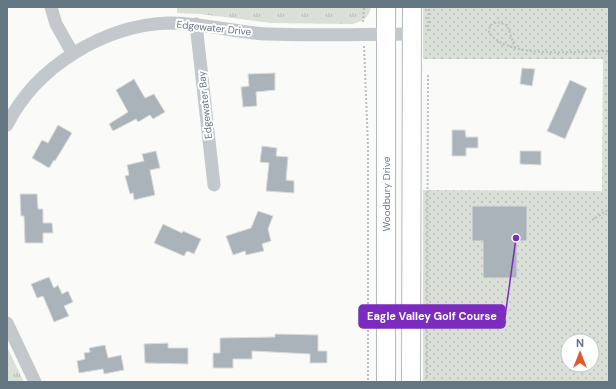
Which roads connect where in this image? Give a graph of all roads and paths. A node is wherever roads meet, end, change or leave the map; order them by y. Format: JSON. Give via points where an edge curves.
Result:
{"nodes":[{"id":1,"x":51,"y":7,"type":"edge"},
{"id":2,"x":364,"y":7,"type":"edge"},
{"id":3,"x":386,"y":7,"type":"edge"},
{"id":4,"x":412,"y":7,"type":"edge"},
{"id":5,"x":429,"y":7,"type":"edge"},
{"id":6,"x":196,"y":24,"type":"junction"},
{"id":7,"x":363,"y":34,"type":"junction"},
{"id":8,"x":386,"y":34,"type":"junction"},
{"id":9,"x":420,"y":34,"type":"junction"},
{"id":10,"x":515,"y":48,"type":"junction"},
{"id":11,"x":609,"y":51,"type":"edge"},
{"id":12,"x":73,"y":54,"type":"junction"},
{"id":13,"x":428,"y":67,"type":"dead end"},
{"id":14,"x":7,"y":125,"type":"edge"},
{"id":15,"x":214,"y":185,"type":"dead end"},
{"id":16,"x":609,"y":209,"type":"edge"},
{"id":17,"x":592,"y":220,"type":"dead end"},
{"id":18,"x":7,"y":323,"type":"edge"},
{"id":19,"x":35,"y":382,"type":"edge"},
{"id":20,"x":368,"y":382,"type":"edge"},
{"id":21,"x":386,"y":382,"type":"edge"},
{"id":22,"x":411,"y":382,"type":"edge"},
{"id":23,"x":427,"y":382,"type":"edge"}],
"edges":[{"from":1,"to":12,"type":"street","via":[[56,24]]},
{"from":2,"to":7,"type":"path"},
{"from":3,"to":8,"type":"main road","name":"Woodbury Drive"},
{"from":4,"to":9,"type":"main road"},
{"from":5,"to":9,"type":"path"},
{"from":6,"to":7,"type":"street","name":"Edgewater Drive","via":[[266,34]]},
{"from":6,"to":12,"type":"street","name":"Edgewater Drive","via":[[141,26],[114,33]]},
{"from":6,"to":15,"type":"street","name":"Edgewater Bay"},
{"from":7,"to":8,"type":"street","name":"Edgewater Drive"},
{"from":7,"to":20,"type":"path","via":[[368,146]]},
{"from":8,"to":9,"type":"street","name":"Edgewater Drive"},
{"from":8,"to":21,"type":"main road","name":"Woodbury Drive"},
{"from":9,"to":22,"type":"main road"},
{"from":10,"to":10,"type":"path","via":[[507,25],[497,22],[490,25],[491,35]]},
{"from":10,"to":11,"type":"path","via":[[535,52]]},
{"from":12,"to":14,"type":"street","name":"Edgewater Drive","via":[[31,89]]},
{"from":13,"to":23,"type":"path"},
{"from":16,"to":17,"type":"path"},
{"from":18,"to":19,"type":"street"}]}
